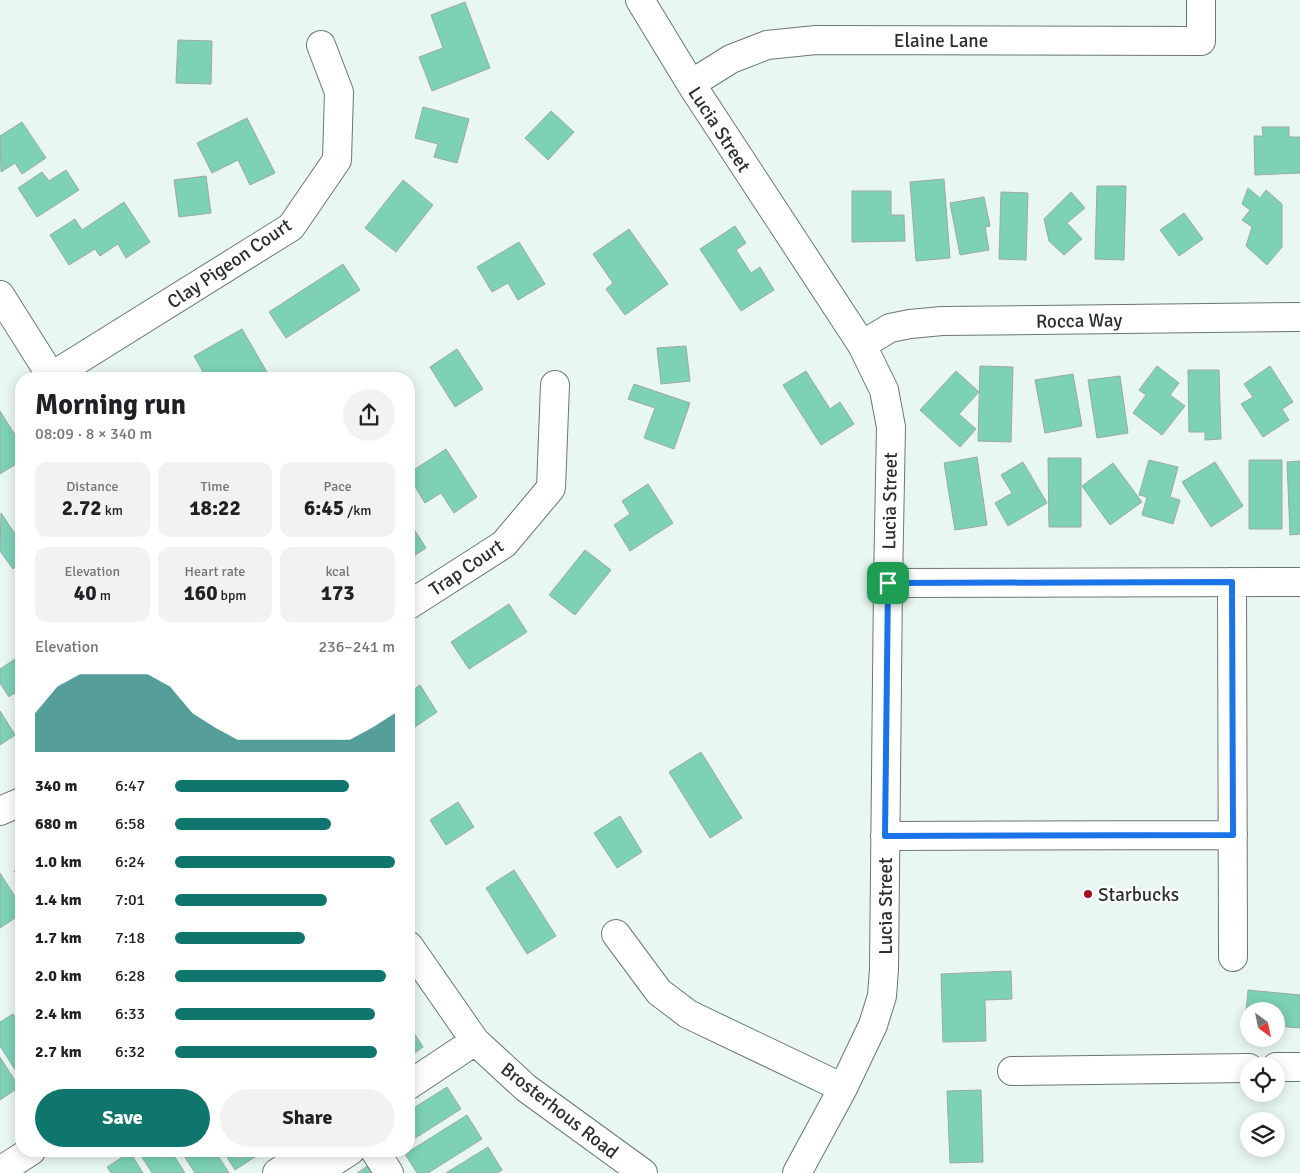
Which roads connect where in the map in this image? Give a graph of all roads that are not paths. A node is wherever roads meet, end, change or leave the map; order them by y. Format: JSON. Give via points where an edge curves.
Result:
{"nodes":[{"id":1,"x":640,"y":0,"type":"edge"},
{"id":2,"x":1202,"y":0,"type":"edge"},
{"id":3,"x":321,"y":45,"type":"dead end"},
{"id":4,"x":691,"y":84,"type":"junction"},
{"id":5,"x":0,"y":294,"type":"edge"},
{"id":6,"x":1300,"y":317,"type":"edge"},
{"id":7,"x":862,"y":345,"type":"junction"},
{"id":8,"x":49,"y":372,"type":"edge"},
{"id":9,"x":62,"y":372,"type":"edge"},
{"id":10,"x":555,"y":385,"type":"dead end"},
{"id":11,"x":1232,"y":582,"type":"junction"},
{"id":12,"x":1300,"y":582,"type":"edge"},
{"id":13,"x":888,"y":583,"type":"junction"},
{"id":14,"x":415,"y":601,"type":"edge"},
{"id":15,"x":15,"y":805,"type":"edge"},
{"id":16,"x":0,"y":811,"type":"edge"},
{"id":17,"x":1233,"y":835,"type":"junction"},
{"id":18,"x":885,"y":836,"type":"junction"},
{"id":19,"x":616,"y":934,"type":"dead end"},
{"id":20,"x":415,"y":955,"type":"edge"},
{"id":21,"x":1233,"y":957,"type":"dead end"},
{"id":22,"x":475,"y":1041,"type":"junction"},
{"id":23,"x":1285,"y":1067,"type":"edge"},
{"id":24,"x":1300,"y":1067,"type":"edge"},
{"id":25,"x":1240,"y":1068,"type":"edge"},
{"id":26,"x":1012,"y":1071,"type":"dead end"},
{"id":27,"x":415,"y":1082,"type":"edge"},
{"id":28,"x":843,"y":1088,"type":"junction"},
{"id":29,"x":22,"y":1157,"type":"edge"},
{"id":30,"x":301,"y":1157,"type":"edge"},
{"id":31,"x":341,"y":1157,"type":"edge"},
{"id":32,"x":379,"y":1157,"type":"edge"},
{"id":33,"x":0,"y":1171,"type":"edge"},
{"id":34,"x":277,"y":1173,"type":"edge"},
{"id":35,"x":316,"y":1173,"type":"edge"},
{"id":36,"x":389,"y":1173,"type":"edge"},
{"id":37,"x":643,"y":1173,"type":"edge"},
{"id":38,"x":797,"y":1173,"type":"edge"}],
"edges":[{"from":1,"to":4,"type":"street","name":"Lucia Street"},
{"from":2,"to":4,"type":"street","name":"Elaine Lane","via":[[1201,41],[816,40],[767,45],[731,59]]},
{"from":3,"to":9,"type":"street","name":"Clay Pigeon Court","via":[[339,92],[337,160],[291,227]]},
{"from":4,"to":7,"type":"street","name":"Lucia Street"},
{"from":5,"to":8,"type":"street"},
{"from":6,"to":7,"type":"street","name":"Rocca Way","via":[[942,321],[890,328]]},
{"from":7,"to":13,"type":"street","name":"Lucia Street","via":[[884,390],[891,427]]},
{"from":10,"to":14,"type":"street","name":"Trap Court","via":[[550,488],[504,544]]},
{"from":11,"to":12,"type":"street"},
{"from":11,"to":13,"type":"street"},
{"from":11,"to":17,"type":"street"},
{"from":13,"to":18,"type":"street","name":"Lucia Street"},
{"from":15,"to":16,"type":"street"},
{"from":17,"to":18,"type":"street"},
{"from":17,"to":21,"type":"street"},
{"from":18,"to":28,"type":"street","name":"Lucia Street","via":[[882,996],[873,1025]]},
{"from":19,"to":28,"type":"street","via":[[659,992],[688,1014]]},
{"from":20,"to":22,"type":"street","name":"Brosterhous Road"},
{"from":22,"to":27,"type":"street"},
{"from":22,"to":37,"type":"street","name":"Brosterhous Road","via":[[526,1088]]},
{"from":23,"to":24,"type":"street"},
{"from":25,"to":26,"type":"street"},
{"from":28,"to":38,"type":"street","name":"Lucia Street"},
{"from":29,"to":33,"type":"street"},
{"from":30,"to":34,"type":"street"},
{"from":31,"to":35,"type":"street"},
{"from":32,"to":36,"type":"street"}]}
